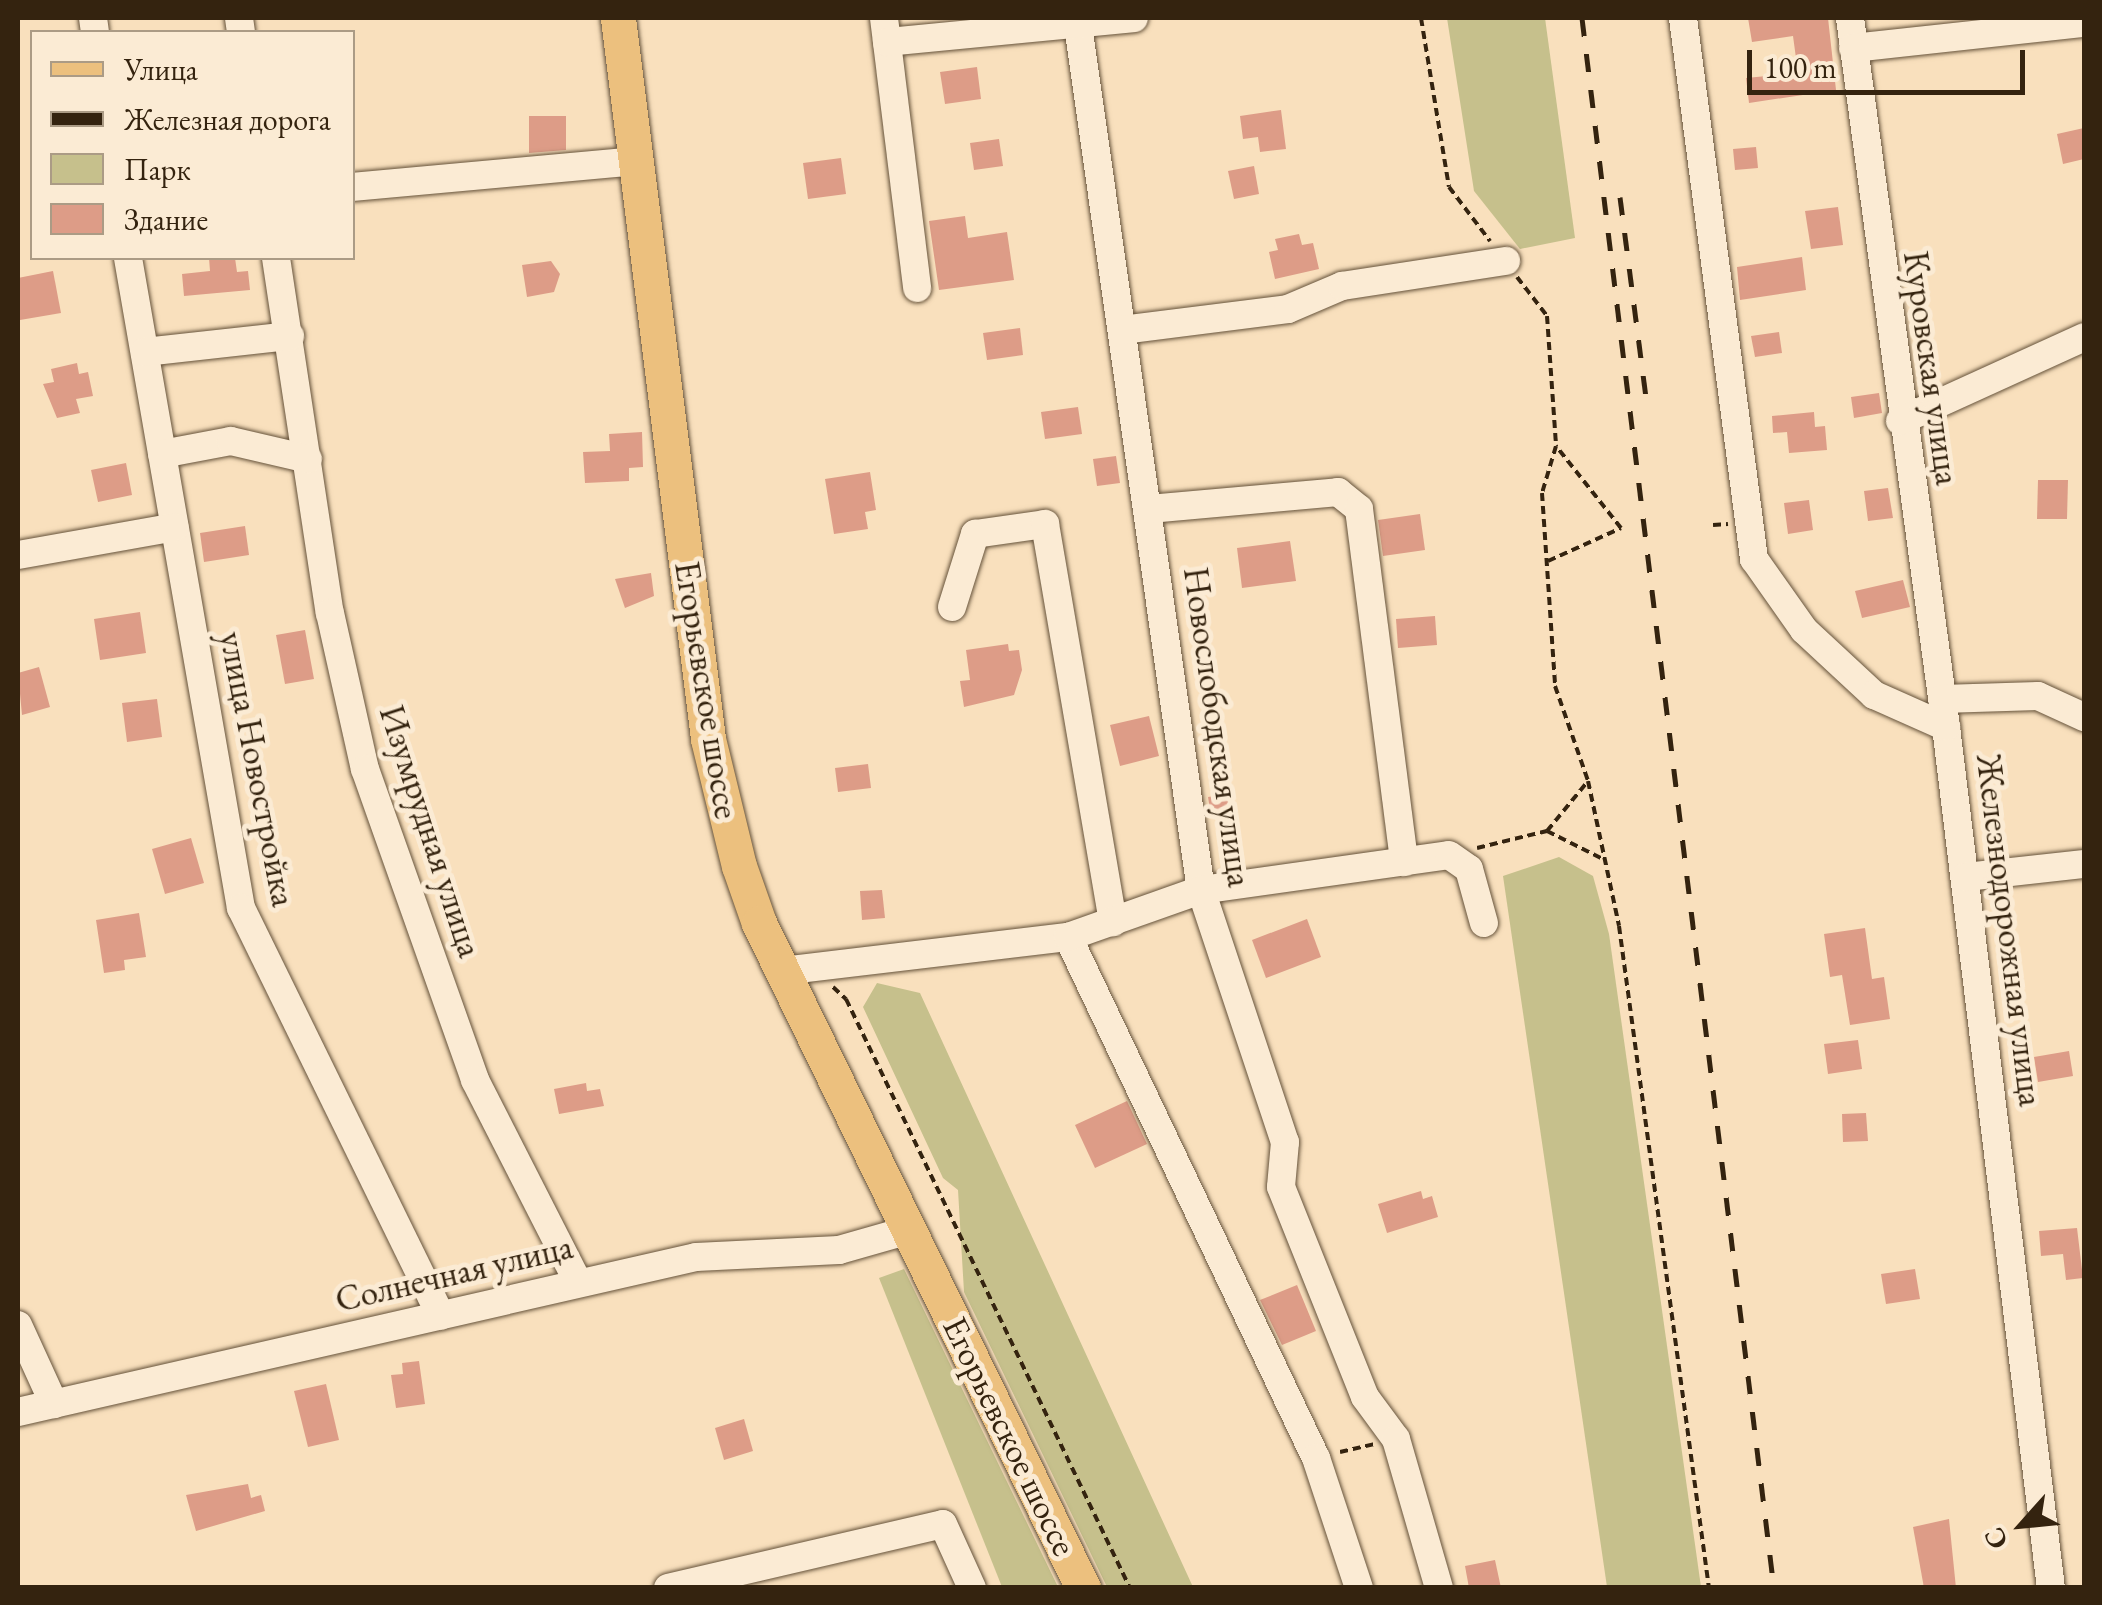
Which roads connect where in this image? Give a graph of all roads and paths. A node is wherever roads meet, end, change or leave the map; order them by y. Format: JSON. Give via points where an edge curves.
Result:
{"nodes":[{"id":1,"x":618,"y":18,"type":"edge"},
{"id":2,"x":1134,"y":18,"type":"edge"},
{"id":3,"x":1421,"y":18,"type":"edge"},
{"id":4,"x":1683,"y":18,"type":"edge"},
{"id":5,"x":1850,"y":18,"type":"edge"},
{"id":6,"x":1077,"y":22,"type":"edge"},
{"id":7,"x":2084,"y":22,"type":"edge"},
{"id":8,"x":886,"y":30,"type":"edge"},
{"id":9,"x":1854,"y":48,"type":"junction"},
{"id":10,"x":637,"y":161,"type":"junction"},
{"id":11,"x":355,"y":186,"type":"edge"},
{"id":12,"x":1503,"y":258,"type":"junction"},
{"id":13,"x":128,"y":260,"type":"edge"},
{"id":14,"x":276,"y":260,"type":"edge"},
{"id":15,"x":917,"y":288,"type":"dead end"},
{"id":16,"x":1122,"y":330,"type":"junction"},
{"id":17,"x":290,"y":336,"type":"junction"},
{"id":18,"x":2084,"y":337,"type":"edge"},
{"id":19,"x":145,"y":352,"type":"junction"},
{"id":20,"x":1900,"y":422,"type":"junction"},
{"id":21,"x":1556,"y":446,"type":"junction"},
{"id":22,"x":162,"y":454,"type":"junction"},
{"id":23,"x":308,"y":459,"type":"junction"},
{"id":24,"x":1148,"y":509,"type":"junction"},
{"id":25,"x":175,"y":527,"type":"junction"},
{"id":26,"x":18,"y":554,"type":"edge"},
{"id":27,"x":1548,"y":561,"type":"junction"},
{"id":28,"x":952,"y":607,"type":"dead end"},
{"id":29,"x":1944,"y":713,"type":"junction"},
{"id":30,"x":2084,"y":717,"type":"edge"},
{"id":31,"x":1588,"y":781,"type":"junction"},
{"id":32,"x":1547,"y":831,"type":"junction"},
{"id":33,"x":1449,"y":856,"type":"junction"},
{"id":34,"x":1604,"y":859,"type":"junction"},
{"id":35,"x":1404,"y":862,"type":"junction"},
{"id":36,"x":2084,"y":864,"type":"edge"},
{"id":37,"x":1966,"y":878,"type":"junction"},
{"id":38,"x":1201,"y":890,"type":"junction"},
{"id":39,"x":1113,"y":922,"type":"junction"},
{"id":40,"x":1484,"y":924,"type":"dead end"},
{"id":41,"x":1068,"y":936,"type":"junction"},
{"id":42,"x":796,"y":969,"type":"junction"},
{"id":43,"x":909,"y":1230,"type":"junction"},
{"id":44,"x":578,"y":1282,"type":"junction"},
{"id":45,"x":441,"y":1316,"type":"junction"},
{"id":46,"x":18,"y":1326,"type":"edge"},
{"id":47,"x":54,"y":1404,"type":"junction"},
{"id":48,"x":18,"y":1412,"type":"edge"},
{"id":49,"x":1396,"y":1439,"type":"junction"},
{"id":50,"x":1316,"y":1458,"type":"junction"},
{"id":51,"x":668,"y":1588,"type":"edge"},
{"id":52,"x":972,"y":1588,"type":"edge"},
{"id":53,"x":1084,"y":1588,"type":"edge"},
{"id":54,"x":1130,"y":1588,"type":"edge"},
{"id":55,"x":1359,"y":1588,"type":"edge"},
{"id":56,"x":1439,"y":1588,"type":"edge"},
{"id":57,"x":1709,"y":1588,"type":"edge"},
{"id":58,"x":2051,"y":1588,"type":"edge"}],
"edges":[{"from":1,"to":10,"type":"main road","name":"Егорьевское шоссе"},
{"from":2,"to":6,"type":"street"},
{"from":3,"to":12,"type":"path","via":[[1448,186]]},
{"from":4,"to":29,"type":"street","name":"Железнодорожная улица","via":[[1754,559],[1804,630],[1874,694]]},
{"from":5,"to":9,"type":"street","name":"Куровская улица"},
{"from":6,"to":8,"type":"street"},
{"from":6,"to":16,"type":"street","name":"Новослободская улица"},
{"from":7,"to":9,"type":"street"},
{"from":8,"to":15,"type":"street"},
{"from":9,"to":20,"type":"street","name":"Куровская улица"},
{"from":10,"to":11,"type":"street"},
{"from":10,"to":42,"type":"main road","name":"Егорьевское шоссе","via":[[708,739],[739,866]]},
{"from":12,"to":16,"type":"street","via":[[1342,286],[1288,309]]},
{"from":12,"to":21,"type":"path","via":[[1547,316]]},
{"from":13,"to":19,"type":"street","name":"улица Новостройка"},
{"from":14,"to":17,"type":"street","name":"Изумрудная улица"},
{"from":16,"to":24,"type":"street","name":"Новослободская улица"},
{"from":17,"to":19,"type":"street"},
{"from":17,"to":23,"type":"street","name":"Изумрудная улица"},
{"from":18,"to":20,"type":"street"},
{"from":19,"to":22,"type":"street","name":"улица Новостройка"},
{"from":20,"to":29,"type":"street","name":"Куровская улица"},
{"from":21,"to":27,"type":"path","via":[[1542,493]]},
{"from":21,"to":27,"type":"path","via":[[1621,528]]},
{"from":22,"to":23,"type":"street","via":[[232,441]]},
{"from":22,"to":25,"type":"street","name":"улица Новостройка"},
{"from":23,"to":44,"type":"street","name":"Изумрудная улица","via":[[330,613],[364,769],[475,1080]]},
{"from":24,"to":35,"type":"street","via":[[1338,492],[1359,509]]},
{"from":24,"to":38,"type":"street","name":"Новослободская улица"},
{"from":25,"to":26,"type":"street"},
{"from":25,"to":45,"type":"street","name":"улица Новостройка","via":[[241,908]]},
{"from":27,"to":31,"type":"path","via":[[1556,686]]},
{"from":28,"to":39,"type":"street","via":[[976,534],[1045,524]]},
{"from":29,"to":30,"type":"street","via":[[2038,696]]},
{"from":29,"to":37,"type":"street","name":"Железнодорожная улица"},
{"from":31,"to":32,"type":"path"},
{"from":31,"to":34,"type":"path"},
{"from":32,"to":33,"type":"path"},
{"from":32,"to":34,"type":"path"},
{"from":33,"to":35,"type":"street"},
{"from":33,"to":40,"type":"street","via":[[1469,869]]},
{"from":34,"to":57,"type":"path","via":[[1619,926]]},
{"from":35,"to":38,"type":"street"},
{"from":36,"to":37,"type":"street"},
{"from":37,"to":58,"type":"street","name":"Железнодорожная улица"},
{"from":38,"to":39,"type":"street"},
{"from":38,"to":49,"type":"street","name":"Новослободская улица","via":[[1285,1142],[1281,1188],[1365,1398]]},
{"from":39,"to":41,"type":"street"},
{"from":41,"to":42,"type":"street"},
{"from":41,"to":50,"type":"street"},
{"from":42,"to":43,"type":"main road","name":"Егорьевское шоссе"},
{"from":42,"to":54,"type":"path","via":[[846,999]]},
{"from":43,"to":44,"type":"street","name":"Солнечная улица","via":[[839,1250],[714,1254]]},
{"from":43,"to":53,"type":"main road","name":"Егорьевское шоссе"},
{"from":44,"to":45,"type":"street","name":"Солнечная улица"},
{"from":45,"to":47,"type":"street","name":"Солнечная улица"},
{"from":46,"to":47,"type":"street"},
{"from":47,"to":48,"type":"street","name":"Солнечная улица"},
{"from":49,"to":50,"type":"path"},
{"from":49,"to":56,"type":"street","name":"Новослободская улица"},
{"from":50,"to":55,"type":"street"},
{"from":51,"to":52,"type":"street","via":[[943,1524]]}]}
